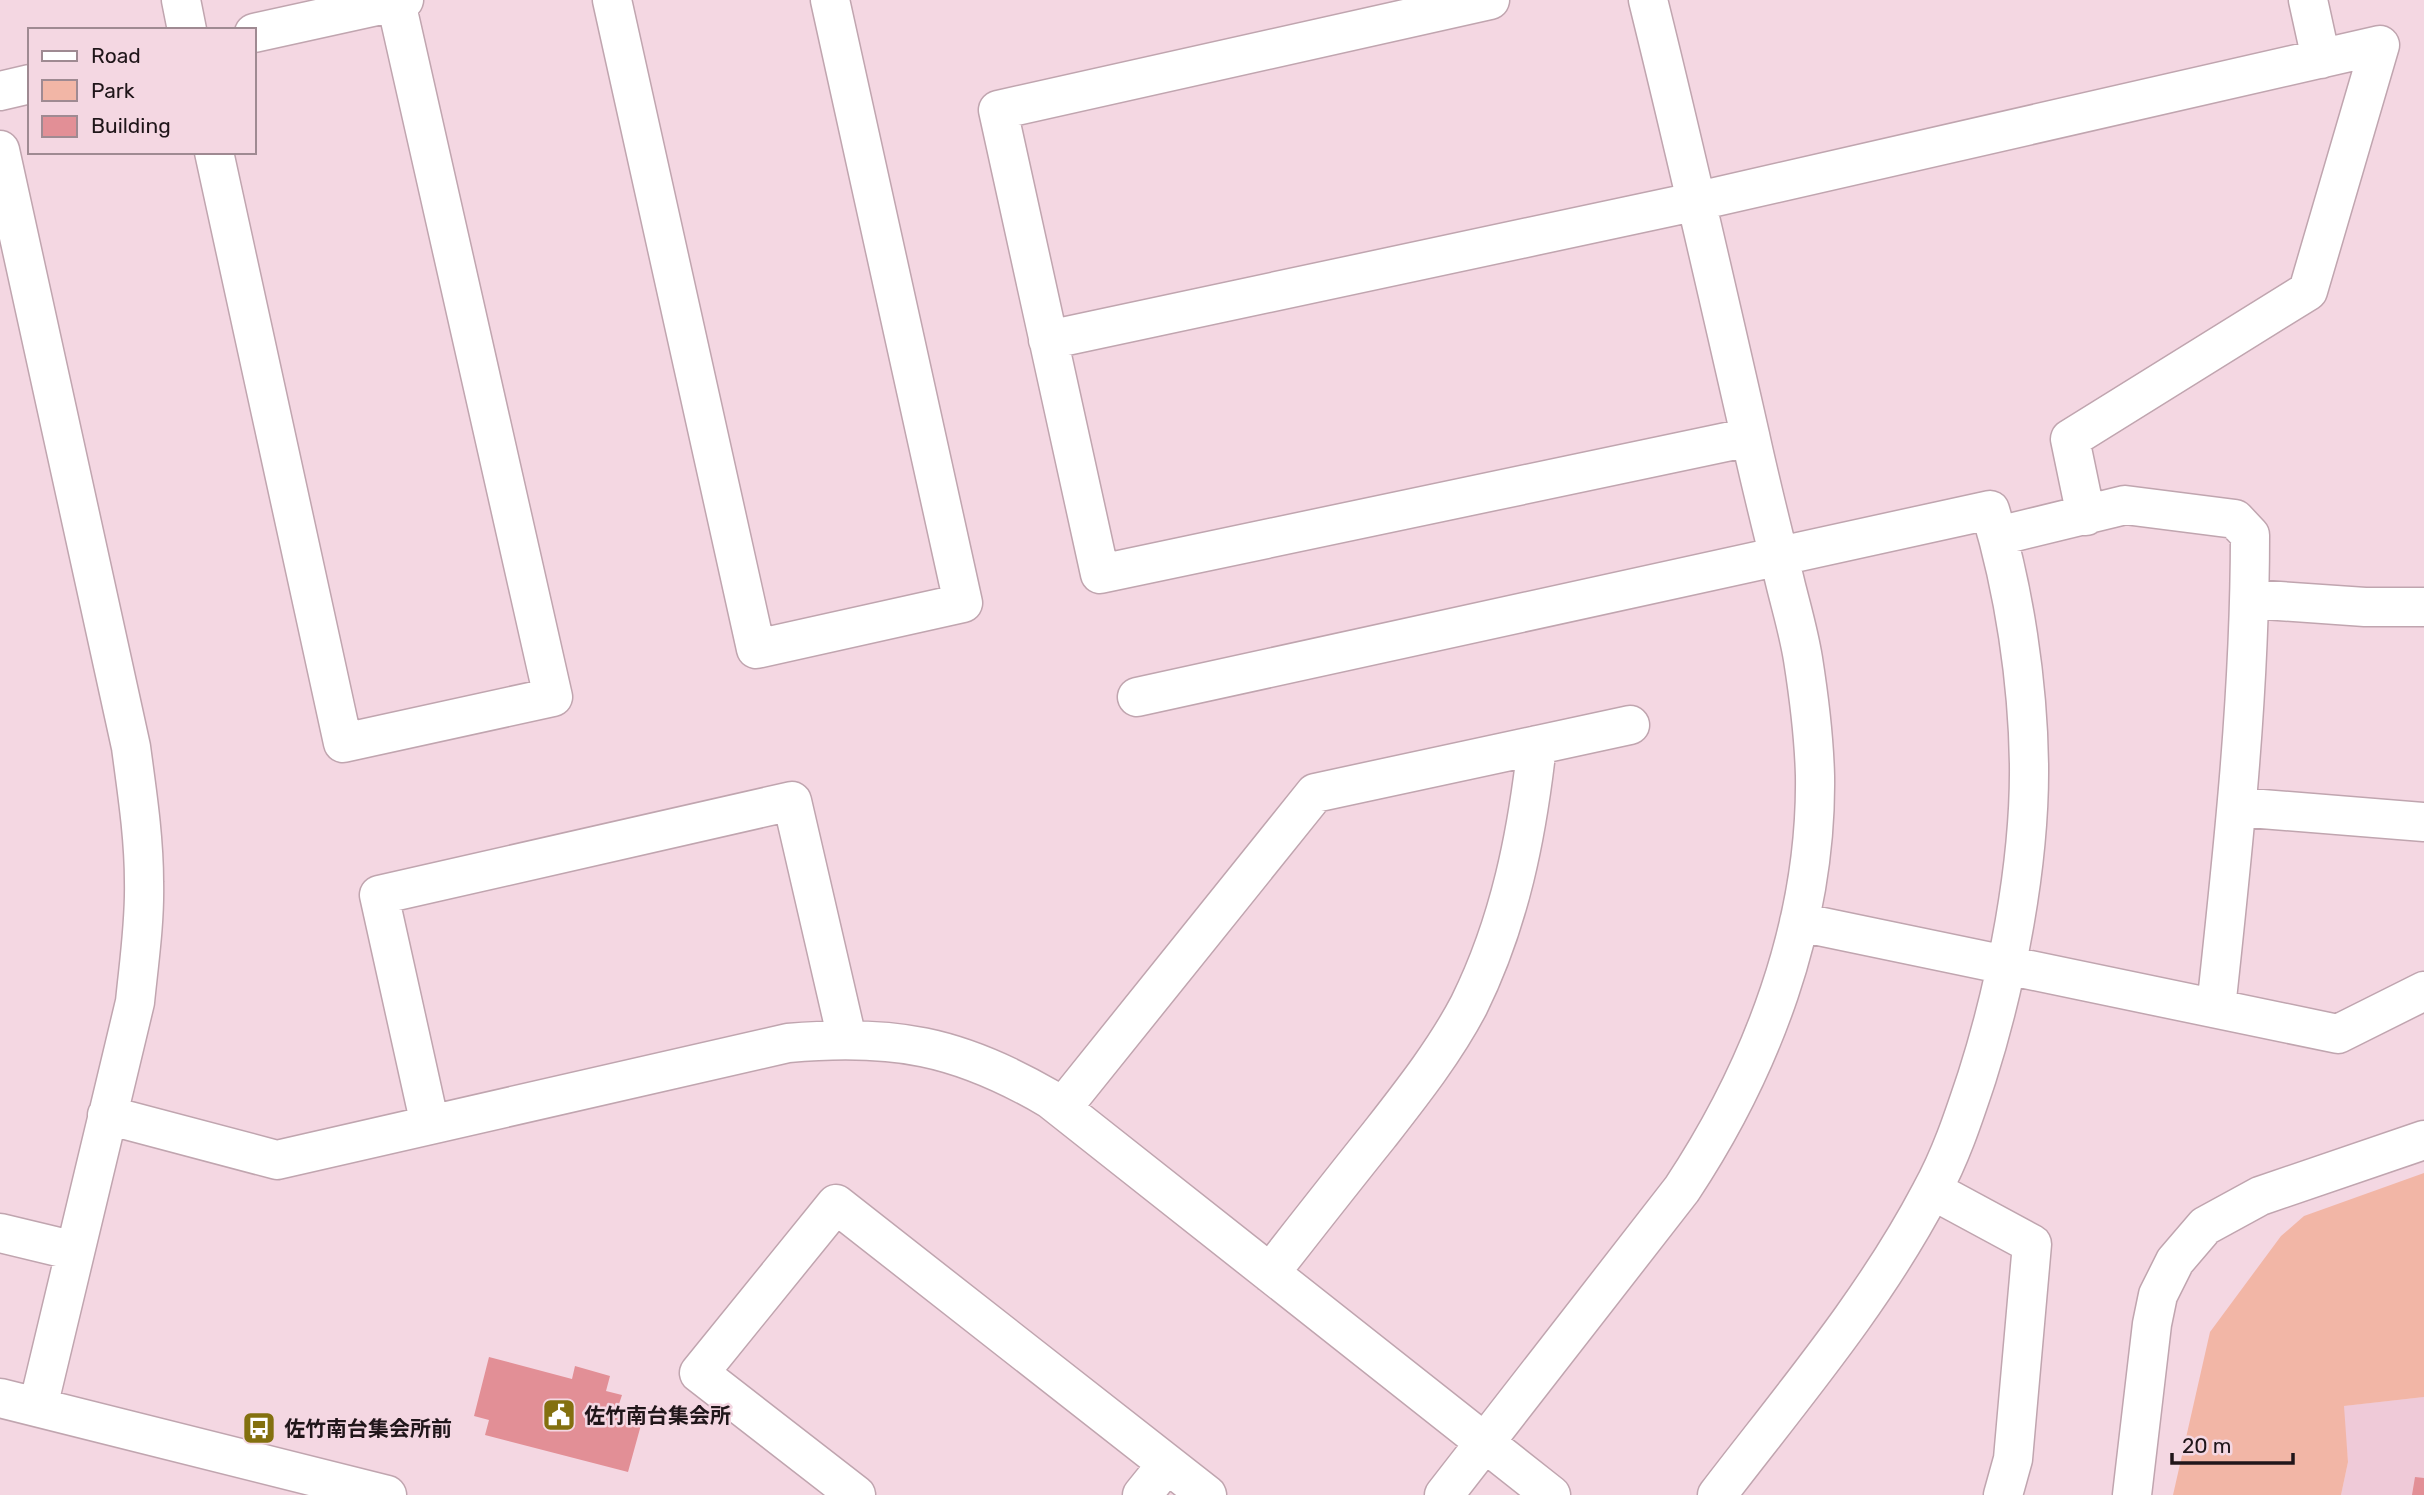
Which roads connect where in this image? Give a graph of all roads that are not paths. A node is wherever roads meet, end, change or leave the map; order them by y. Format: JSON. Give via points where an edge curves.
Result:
{"nodes":[{"id":1,"x":181,"y":0,"type":"edge"},
{"id":2,"x":612,"y":0,"type":"edge"},
{"id":3,"x":830,"y":0,"type":"edge"},
{"id":4,"x":1490,"y":0,"type":"edge"},
{"id":5,"x":1648,"y":0,"type":"edge"},
{"id":6,"x":2308,"y":0,"type":"edge"},
{"id":7,"x":400,"y":1,"type":"edge"},
{"id":8,"x":187,"y":28,"type":"edge"},
{"id":9,"x":256,"y":33,"type":"edge"},
{"id":10,"x":2321,"y":59,"type":"junction"},
{"id":11,"x":28,"y":84,"type":"edge"},
{"id":12,"x":0,"y":91,"type":"edge"},
{"id":13,"x":0,"y":150,"type":"edge"},
{"id":14,"x":214,"y":154,"type":"edge"},
{"id":15,"x":1698,"y":201,"type":"junction"},
{"id":16,"x":1048,"y":340,"type":"junction"},
{"id":17,"x":1750,"y":438,"type":"junction"},
{"id":18,"x":2086,"y":516,"type":"junction"},
{"id":19,"x":1998,"y":536,"type":"junction"},
{"id":20,"x":1779,"y":557,"type":"junction"},
{"id":21,"x":2250,"y":599,"type":"junction"},
{"id":22,"x":2424,"y":607,"type":"edge"},
{"id":23,"x":1137,"y":697,"type":"dead end"},
{"id":24,"x":1630,"y":724,"type":"dead end"},
{"id":25,"x":1537,"y":745,"type":"junction"},
{"id":26,"x":2237,"y":807,"type":"junction"},
{"id":27,"x":2424,"y":822,"type":"edge"},
{"id":28,"x":1799,"y":922,"type":"junction"},
{"id":29,"x":2007,"y":965,"type":"junction"},
{"id":30,"x":2424,"y":991,"type":"edge"},
{"id":31,"x":2216,"y":1009,"type":"junction"},
{"id":32,"x":847,"y":1040,"type":"junction"},
{"id":33,"x":1062,"y":1108,"type":"junction"},
{"id":34,"x":107,"y":1115,"type":"junction"},
{"id":35,"x":429,"y":1125,"type":"junction"},
{"id":36,"x":2424,"y":1140,"type":"edge"},
{"id":37,"x":1932,"y":1190,"type":"junction"},
{"id":38,"x":0,"y":1233,"type":"edge"},
{"id":39,"x":75,"y":1251,"type":"junction"},
{"id":40,"x":1270,"y":1273,"type":"junction"},
{"id":41,"x":0,"y":1398,"type":"edge"},
{"id":42,"x":38,"y":1407,"type":"junction"},
{"id":43,"x":1485,"y":1442,"type":"junction"},
{"id":44,"x":1167,"y":1464,"type":"junction"},
{"id":45,"x":387,"y":1495,"type":"edge"},
{"id":46,"x":856,"y":1495,"type":"edge"},
{"id":47,"x":1142,"y":1495,"type":"edge"},
{"id":48,"x":1207,"y":1495,"type":"edge"},
{"id":49,"x":1444,"y":1495,"type":"edge"},
{"id":50,"x":1551,"y":1495,"type":"edge"},
{"id":51,"x":1717,"y":1495,"type":"edge"},
{"id":52,"x":2003,"y":1495,"type":"edge"},
{"id":53,"x":2132,"y":1495,"type":"edge"}],
"edges":[{"from":1,"to":8,"type":"street"},
{"from":2,"to":3,"type":"street","via":[[756,649],[963,603]]},
{"from":4,"to":16,"type":"street","via":[[998,110]]},
{"from":5,"to":15,"type":"street"},
{"from":6,"to":10,"type":"street"},
{"from":7,"to":9,"type":"street"},
{"from":7,"to":14,"type":"street","via":[[553,697],[343,743]]},
{"from":10,"to":15,"type":"street"},
{"from":10,"to":18,"type":"street","via":[[2380,45],[2308,291],[2070,439]]},
{"from":11,"to":12,"type":"street"},
{"from":13,"to":34,"type":"street","via":[[131,747],[141,820],[145,884],[135,1002]]},
{"from":15,"to":16,"type":"street"},
{"from":15,"to":17,"type":"street"},
{"from":16,"to":17,"type":"street","via":[[1100,574]]},
{"from":17,"to":20,"type":"street"},
{"from":18,"to":19,"type":"street"},
{"from":18,"to":21,"type":"street","via":[[2125,505],[2235,520],[2250,535]]},
{"from":19,"to":20,"type":"street","via":[[1990,510]]},
{"from":19,"to":29,"type":"street","via":[[2026,701],[2029,767],[2023,857]]},
{"from":20,"to":23,"type":"street"},
{"from":20,"to":28,"type":"street","via":[[1803,656],[1815,776]]},
{"from":21,"to":22,"type":"street"},
{"from":21,"to":26,"type":"street"},
{"from":24,"to":25,"type":"street"},
{"from":25,"to":33,"type":"street","via":[[1315,793]]},
{"from":25,"to":40,"type":"street","via":[[1518,868],[1499,935],[1468,1006],[1406,1100]]},
{"from":26,"to":27,"type":"street"},
{"from":26,"to":31,"type":"street"},
{"from":28,"to":29,"type":"street"},
{"from":28,"to":43,"type":"street","via":[[1759,1049],[1711,1145],[1682,1189]]},
{"from":29,"to":31,"type":"street"},
{"from":29,"to":37,"type":"street","via":[[1962,1120]]},
{"from":30,"to":31,"type":"street","via":[[2338,1034]]},
{"from":32,"to":33,"type":"street","via":[[938,1049],[1017,1079]]},
{"from":32,"to":35,"type":"street","via":[[788,1043]]},
{"from":32,"to":35,"type":"street","via":[[792,801],[379,895]]},
{"from":33,"to":40,"type":"street"},
{"from":34,"to":35,"type":"street","via":[[277,1160]]},
{"from":34,"to":39,"type":"street"},
{"from":36,"to":53,"type":"street","via":[[2260,1196],[2205,1226],[2175,1261],[2158,1295],[2152,1324]]},
{"from":37,"to":51,"type":"street","via":[[1897,1252],[1832,1346]]},
{"from":37,"to":52,"type":"street","via":[[2032,1244],[2013,1459]]},
{"from":38,"to":39,"type":"street"},
{"from":39,"to":42,"type":"street"},
{"from":40,"to":43,"type":"street"},
{"from":41,"to":42,"type":"street"},
{"from":42,"to":45,"type":"street"},
{"from":43,"to":49,"type":"street"},
{"from":43,"to":50,"type":"street"},
{"from":44,"to":46,"type":"street","via":[[836,1204],[699,1373]]},
{"from":44,"to":47,"type":"street"},
{"from":44,"to":48,"type":"street"}]}
